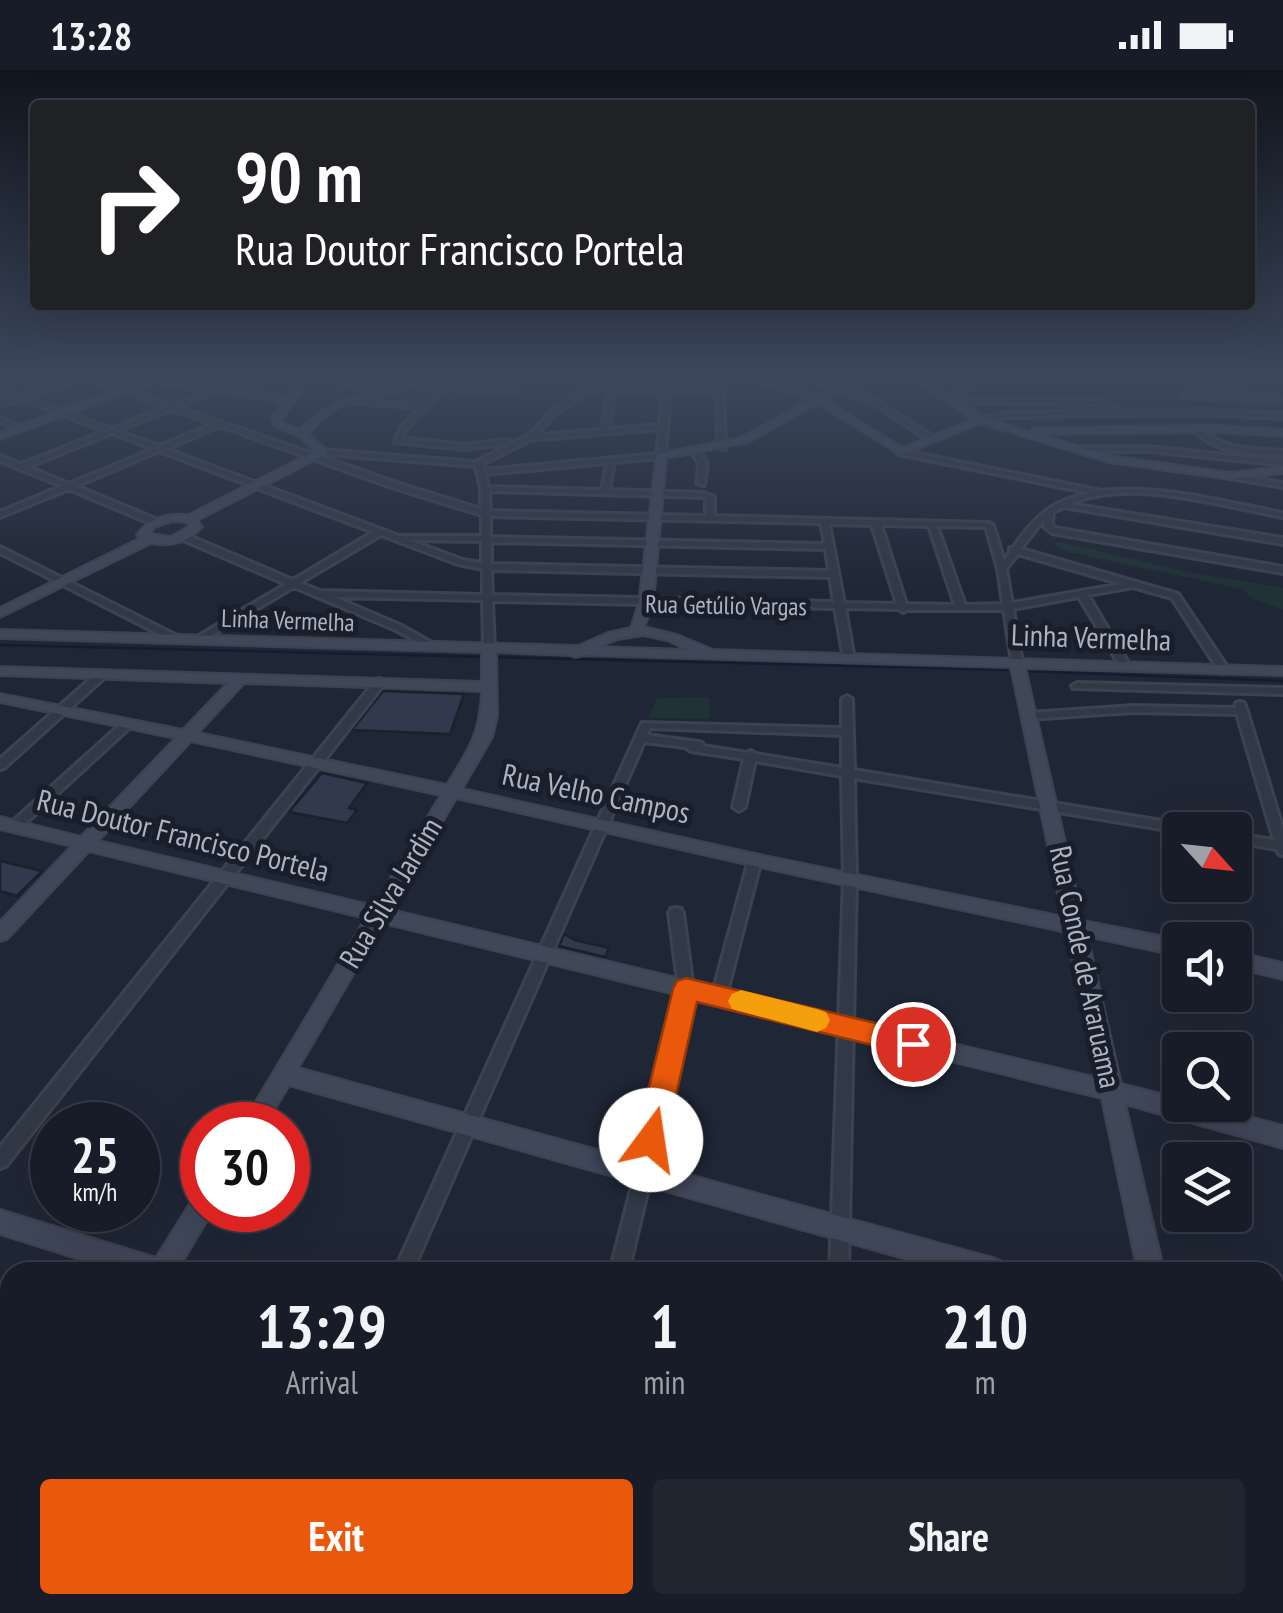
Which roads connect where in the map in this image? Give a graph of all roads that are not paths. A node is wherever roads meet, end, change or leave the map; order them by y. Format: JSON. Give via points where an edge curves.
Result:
{"nodes":[{"id":1,"x":68,"y":448,"type":"edge"},
{"id":2,"x":158,"y":448,"type":"joint"},
{"id":3,"x":298,"y":448,"type":"edge"},
{"id":4,"x":313,"y":448,"type":"edge"},
{"id":5,"x":508,"y":448,"type":"edge"},
{"id":6,"x":662,"y":448,"type":"edge"},
{"id":7,"x":717,"y":448,"type":"edge"},
{"id":8,"x":895,"y":448,"type":"edge"},
{"id":9,"x":911,"y":448,"type":"edge"},
{"id":10,"x":1075,"y":448,"type":"edge"},
{"id":11,"x":1247,"y":448,"type":"edge"},
{"id":12,"x":1078,"y":449,"type":"junction"},
{"id":13,"x":696,"y":452,"type":"junction"},
{"id":14,"x":901,"y":452,"type":"junction"},
{"id":15,"x":1283,"y":453,"type":"edge"},
{"id":16,"x":318,"y":454,"type":"junction"},
{"id":17,"x":662,"y":456,"type":"junction"},
{"id":18,"x":611,"y":460,"type":"junction"},
{"id":19,"x":2,"y":461,"type":"edge"},
{"id":20,"x":1283,"y":462,"type":"edge"},
{"id":21,"x":21,"y":466,"type":"junction"},
{"id":22,"x":481,"y":468,"type":"junction"},
{"id":23,"x":1283,"y":470,"type":"edge"},
{"id":24,"x":1230,"y":476,"type":"junction"},
{"id":25,"x":701,"y":482,"type":"dead end"},
{"id":26,"x":1283,"y":485,"type":"edge"},
{"id":27,"x":256,"y":486,"type":"junction"},
{"id":28,"x":67,"y":487,"type":"junction"},
{"id":29,"x":485,"y":489,"type":"junction"},
{"id":30,"x":1100,"y":492,"type":"junction"},
{"id":31,"x":605,"y":493,"type":"junction"},
{"id":32,"x":658,"y":494,"type":"junction"},
{"id":33,"x":0,"y":499,"type":"edge"},
{"id":34,"x":1062,"y":505,"type":"junction"},
{"id":35,"x":17,"y":508,"type":"junction"},
{"id":36,"x":1049,"y":512,"type":"junction"},
{"id":37,"x":485,"y":513,"type":"junction"},
{"id":38,"x":1283,"y":514,"type":"edge"},
{"id":39,"x":0,"y":515,"type":"edge"},
{"id":40,"x":656,"y":517,"type":"junction"},
{"id":41,"x":710,"y":518,"type":"junction"},
{"id":42,"x":190,"y":519,"type":"junction"},
{"id":43,"x":154,"y":522,"type":"junction"},
{"id":44,"x":825,"y":522,"type":"junction"},
{"id":45,"x":876,"y":524,"type":"junction"},
{"id":46,"x":932,"y":524,"type":"junction"},
{"id":47,"x":381,"y":531,"type":"junction"},
{"id":48,"x":184,"y":537,"type":"junction"},
{"id":49,"x":400,"y":537,"type":"junction"},
{"id":50,"x":485,"y":538,"type":"junction"},
{"id":51,"x":149,"y":539,"type":"junction"},
{"id":52,"x":653,"y":541,"type":"junction"},
{"id":53,"x":1283,"y":542,"type":"edge"},
{"id":54,"x":996,"y":546,"type":"junction"},
{"id":55,"x":829,"y":547,"type":"junction"},
{"id":56,"x":0,"y":550,"type":"edge"},
{"id":57,"x":1017,"y":551,"type":"junction"},
{"id":58,"x":488,"y":567,"type":"junction"},
{"id":59,"x":650,"y":569,"type":"junction"},
{"id":60,"x":1002,"y":569,"type":"junction"},
{"id":61,"x":1283,"y":570,"type":"edge"},
{"id":62,"x":833,"y":574,"type":"junction"},
{"id":63,"x":61,"y":582,"type":"junction"},
{"id":64,"x":290,"y":584,"type":"junction"},
{"id":65,"x":1135,"y":584,"type":"junction"},
{"id":66,"x":315,"y":594,"type":"junction"},
{"id":67,"x":364,"y":595,"type":"junction"},
{"id":68,"x":1084,"y":595,"type":"junction"},
{"id":69,"x":489,"y":598,"type":"junction"},
{"id":70,"x":646,"y":603,"type":"junction"},
{"id":71,"x":840,"y":607,"type":"junction"},
{"id":72,"x":961,"y":608,"type":"junction"},
{"id":73,"x":1007,"y":608,"type":"junction"},
{"id":74,"x":348,"y":609,"type":"junction"},
{"id":75,"x":902,"y":609,"type":"junction"},
{"id":76,"x":0,"y":612,"type":"edge"},
{"id":77,"x":643,"y":626,"type":"junction"},
{"id":78,"x":0,"y":634,"type":"edge"},
{"id":79,"x":608,"y":637,"type":"junction"},
{"id":80,"x":174,"y":638,"type":"junction"},
{"id":81,"x":200,"y":640,"type":"junction"},
{"id":82,"x":408,"y":640,"type":"junction"},
{"id":83,"x":684,"y":642,"type":"junction"},
{"id":84,"x":575,"y":653,"type":"junction"},
{"id":85,"x":488,"y":654,"type":"junction"},
{"id":86,"x":612,"y":655,"type":"junction"},
{"id":87,"x":670,"y":656,"type":"junction"},
{"id":88,"x":716,"y":657,"type":"junction"},
{"id":89,"x":849,"y":658,"type":"junction"},
{"id":90,"x":1017,"y":662,"type":"junction"},
{"id":91,"x":1125,"y":666,"type":"junction"},
{"id":92,"x":1224,"y":670,"type":"junction"},
{"id":93,"x":1283,"y":671,"type":"edge"},
{"id":94,"x":0,"y":673,"type":"edge"},
{"id":95,"x":101,"y":676,"type":"junction"},
{"id":96,"x":242,"y":678,"type":"junction"},
{"id":97,"x":380,"y":682,"type":"junction"},
{"id":98,"x":1077,"y":686,"type":"dead end"},
{"id":99,"x":489,"y":687,"type":"junction"},
{"id":100,"x":1235,"y":689,"type":"junction"},
{"id":101,"x":1283,"y":691,"type":"edge"},
{"id":102,"x":0,"y":698,"type":"edge"},
{"id":103,"x":847,"y":698,"type":"dead end"},
{"id":104,"x":1242,"y":711,"type":"junction"},
{"id":105,"x":60,"y":712,"type":"junction"},
{"id":106,"x":1029,"y":716,"type":"junction"},
{"id":107,"x":125,"y":726,"type":"junction"},
{"id":108,"x":709,"y":728,"type":"junction"},
{"id":109,"x":643,"y":732,"type":"junction"},
{"id":110,"x":848,"y":732,"type":"junction"},
{"id":111,"x":188,"y":736,"type":"junction"},
{"id":112,"x":705,"y":742,"type":"junction"},
{"id":113,"x":692,"y":747,"type":"junction"},
{"id":114,"x":727,"y":751,"type":"junction"},
{"id":115,"x":751,"y":756,"type":"junction"},
{"id":116,"x":315,"y":762,"type":"junction"},
{"id":117,"x":0,"y":765,"type":"edge"},
{"id":118,"x":848,"y":771,"type":"junction"},
{"id":119,"x":451,"y":793,"type":"junction"},
{"id":120,"x":1050,"y":805,"type":"junction"},
{"id":121,"x":739,"y":807,"type":"dead end"},
{"id":122,"x":8,"y":824,"type":"edge"},
{"id":123,"x":600,"y":825,"type":"junction"},
{"id":124,"x":1162,"y":825,"type":"edge"},
{"id":125,"x":88,"y":842,"type":"junction"},
{"id":126,"x":1252,"y":842,"type":"edge"},
{"id":127,"x":1283,"y":848,"type":"edge"},
{"id":128,"x":755,"y":860,"type":"junction"},
{"id":129,"x":226,"y":876,"type":"junction"},
{"id":130,"x":850,"y":879,"type":"junction"},
{"id":131,"x":676,"y":913,"type":"dead end"},
{"id":132,"x":378,"y":915,"type":"junction"},
{"id":133,"x":1073,"y":924,"type":"junction"},
{"id":134,"x":0,"y":934,"type":"edge"},
{"id":135,"x":1162,"y":944,"type":"edge"},
{"id":136,"x":543,"y":952,"type":"junction"},
{"id":137,"x":1252,"y":964,"type":"edge"},
{"id":138,"x":1283,"y":971,"type":"edge"},
{"id":139,"x":686,"y":989,"type":"junction"},
{"id":140,"x":719,"y":996,"type":"junction"},
{"id":141,"x":844,"y":1028,"type":"junction"},
{"id":142,"x":284,"y":1074,"type":"junction"},
{"id":143,"x":1112,"y":1092,"type":"junction"},
{"id":144,"x":267,"y":1102,"type":"edge"},
{"id":145,"x":470,"y":1125,"type":"junction"},
{"id":146,"x":1283,"y":1137,"type":"edge"},
{"id":147,"x":0,"y":1160,"type":"edge"},
{"id":148,"x":643,"y":1174,"type":"junction"},
{"id":149,"x":0,"y":1222,"type":"edge"},
{"id":150,"x":838,"y":1228,"type":"junction"},
{"id":151,"x":186,"y":1232,"type":"edge"},
{"id":152,"x":129,"y":1262,"type":"edge"},
{"id":153,"x":167,"y":1262,"type":"edge"},
{"id":154,"x":407,"y":1262,"type":"edge"},
{"id":155,"x":621,"y":1262,"type":"edge"},
{"id":156,"x":839,"y":1262,"type":"edge"},
{"id":157,"x":960,"y":1262,"type":"edge"},
{"id":158,"x":1149,"y":1262,"type":"edge"}],
"edges":[{"from":1,"to":21,"type":"street"},
{"from":2,"to":27,"type":"street"},
{"from":2,"to":28,"type":"street"},
{"from":3,"to":16,"type":"street"},
{"from":4,"to":16,"type":"main road"},
{"from":5,"to":22,"type":"street","via":[[486,458]]},
{"from":6,"to":17,"type":"street"},
{"from":7,"to":13,"type":"main road"},
{"from":8,"to":14,"type":"main road"},
{"from":9,"to":14,"type":"main road"},
{"from":10,"to":12,"type":"main road"},
{"from":11,"to":15,"type":"street"},
{"from":12,"to":20,"type":"street"},
{"from":12,"to":24,"type":"main road","via":[[1139,465]]},
{"from":13,"to":17,"type":"main road"},
{"from":13,"to":25,"type":"street"},
{"from":14,"to":30,"type":"street"},
{"from":16,"to":22,"type":"street"},
{"from":16,"to":27,"type":"main road"},
{"from":16,"to":37,"type":"street"},
{"from":17,"to":18,"type":"street"},
{"from":17,"to":32,"type":"main road"},
{"from":18,"to":22,"type":"street"},
{"from":18,"to":31,"type":"street"},
{"from":19,"to":21,"type":"street"},
{"from":21,"to":28,"type":"street"},
{"from":22,"to":29,"type":"street"},
{"from":23,"to":24,"type":"main road"},
{"from":24,"to":26,"type":"street"},
{"from":27,"to":42,"type":"main road"},
{"from":27,"to":47,"type":"street"},
{"from":28,"to":35,"type":"street"},
{"from":28,"to":43,"type":"street"},
{"from":29,"to":31,"type":"street"},
{"from":29,"to":37,"type":"street"},
{"from":30,"to":34,"type":"street"},
{"from":30,"to":38,"type":"street"},
{"from":31,"to":32,"type":"street"},
{"from":32,"to":40,"type":"main road"},
{"from":32,"to":41,"type":"street","via":[[708,496]]},
{"from":33,"to":35,"type":"street"},
{"from":34,"to":36,"type":"street"},
{"from":34,"to":53,"type":"street"},
{"from":35,"to":39,"type":"street"},
{"from":36,"to":57,"type":"street"},
{"from":36,"to":61,"type":"street","via":[[1052,530]]},
{"from":37,"to":40,"type":"street"},
{"from":37,"to":50,"type":"street"},
{"from":40,"to":41,"type":"street"},
{"from":40,"to":52,"type":"main road"},
{"from":41,"to":44,"type":"street"},
{"from":42,"to":43,"type":"main road"},
{"from":42,"to":48,"type":"main road","via":[[196,527]]},
{"from":43,"to":51,"type":"main road","via":[[143,533]]},
{"from":44,"to":45,"type":"street"},
{"from":44,"to":55,"type":"street"},
{"from":45,"to":46,"type":"street"},
{"from":45,"to":75,"type":"street"},
{"from":46,"to":54,"type":"street","via":[[991,527]]},
{"from":46,"to":72,"type":"street"},
{"from":47,"to":49,"type":"street"},
{"from":47,"to":64,"type":"street"},
{"from":48,"to":51,"type":"main road"},
{"from":48,"to":64,"type":"street"},
{"from":49,"to":50,"type":"street"},
{"from":49,"to":58,"type":"street"},
{"from":50,"to":52,"type":"street"},
{"from":50,"to":58,"type":"street"},
{"from":51,"to":63,"type":"main road"},
{"from":52,"to":55,"type":"street"},
{"from":52,"to":59,"type":"main road"},
{"from":54,"to":57,"type":"street"},
{"from":54,"to":60,"type":"street"},
{"from":55,"to":62,"type":"street"},
{"from":56,"to":63,"type":"street"},
{"from":57,"to":60,"type":"street"},
{"from":57,"to":65,"type":"street"},
{"from":58,"to":59,"type":"street"},
{"from":58,"to":69,"type":"street"},
{"from":59,"to":62,"type":"street"},
{"from":59,"to":70,"type":"main road"},
{"from":60,"to":73,"type":"street"},
{"from":62,"to":71,"type":"street"},
{"from":63,"to":76,"type":"main road"},
{"from":63,"to":80,"type":"street"},
{"from":64,"to":66,"type":"street"},
{"from":64,"to":81,"type":"street"},
{"from":65,"to":68,"type":"street","name":"Rua Getúlio Vargas"},
{"from":65,"to":92,"type":"street","via":[[1178,599]]},
{"from":66,"to":67,"type":"street","name":"Rua Getúlio Vargas"},
{"from":66,"to":74,"type":"street"},
{"from":67,"to":69,"type":"street","name":"Rua Getúlio Vargas"},
{"from":67,"to":74,"type":"street","via":[[348,600]]},
{"from":68,"to":73,"type":"street","name":"Rua Getúlio Vargas"},
{"from":68,"to":91,"type":"street"},
{"from":69,"to":70,"type":"street","name":"Rua Getúlio Vargas"},
{"from":69,"to":85,"type":"street"},
{"from":70,"to":71,"type":"street","name":"Rua Getúlio Vargas"},
{"from":70,"to":77,"type":"main road"},
{"from":71,"to":75,"type":"street","name":"Rua Getúlio Vargas"},
{"from":71,"to":89,"type":"street"},
{"from":72,"to":73,"type":"street","name":"Rua Getúlio Vargas"},
{"from":72,"to":75,"type":"street","name":"Rua Getúlio Vargas"},
{"from":73,"to":90,"type":"street"},
{"from":74,"to":82,"type":"street"},
{"from":77,"to":79,"type":"main road","name":"Linha Vermelha"},
{"from":77,"to":83,"type":"main road","name":"Linha Vermelha"},
{"from":78,"to":80,"type":"main road","name":"Linha Vermelha"},
{"from":79,"to":84,"type":"main road","name":"Linha Vermelha"},
{"from":79,"to":86,"type":"main road","via":[[602,648]]},
{"from":80,"to":81,"type":"main road","name":"Linha Vermelha"},
{"from":81,"to":82,"type":"main road","name":"Linha Vermelha"},
{"from":82,"to":85,"type":"main road","name":"Linha Vermelha"},
{"from":83,"to":87,"type":"main road"},
{"from":83,"to":88,"type":"main road","name":"Linha Vermelha"},
{"from":84,"to":85,"type":"main road","name":"Linha Vermelha"},
{"from":84,"to":86,"type":"main road","name":"Linha Vermelha"},
{"from":85,"to":99,"type":"main road","name":"Rua Silva Jardim"},
{"from":86,"to":87,"type":"main road","name":"Linha Vermelha"},
{"from":87,"to":88,"type":"main road","name":"Linha Vermelha"},
{"from":88,"to":89,"type":"main road","name":"Linha Vermelha"},
{"from":89,"to":90,"type":"main road","name":"Linha Vermelha"},
{"from":90,"to":91,"type":"main road","name":"Linha Vermelha"},
{"from":90,"to":106,"type":"main road","name":"Rua Conde de Araruama"},
{"from":91,"to":92,"type":"main road","name":"Linha Vermelha"},
{"from":92,"to":93,"type":"main road","name":"Linha Vermelha"},
{"from":94,"to":95,"type":"main road"},
{"from":95,"to":96,"type":"main road"},
{"from":95,"to":105,"type":"street"},
{"from":96,"to":97,"type":"main road"},
{"from":96,"to":111,"type":"main road"},
{"from":97,"to":99,"type":"main road"},
{"from":97,"to":116,"type":"street"},
{"from":98,"to":100,"type":"street"},
{"from":99,"to":119,"type":"main road","name":"Rua Silva Jardim","via":[[484,737]]},
{"from":100,"to":101,"type":"street"},
{"from":100,"to":104,"type":"street"},
{"from":102,"to":105,"type":"main road","name":"Rua Velho Campos"},
{"from":103,"to":110,"type":"street"},
{"from":104,"to":106,"type":"street"},
{"from":104,"to":127,"type":"street"},
{"from":105,"to":107,"type":"main road","name":"Rua Velho Campos"},
{"from":105,"to":117,"type":"street"},
{"from":106,"to":120,"type":"main road","name":"Rua Conde de Araruama"},
{"from":107,"to":111,"type":"main road","name":"Rua Velho Campos"},
{"from":107,"to":122,"type":"street"},
{"from":108,"to":109,"type":"street"},
{"from":108,"to":110,"type":"street"},
{"from":108,"to":112,"type":"street"},
{"from":109,"to":113,"type":"street"},
{"from":109,"to":123,"type":"street"},
{"from":110,"to":118,"type":"street"},
{"from":111,"to":116,"type":"main road","name":"Rua Velho Campos"},
{"from":111,"to":125,"type":"main road"},
{"from":112,"to":113,"type":"street"},
{"from":112,"to":114,"type":"street"},
{"from":113,"to":114,"type":"street"},
{"from":114,"to":115,"type":"street"},
{"from":115,"to":118,"type":"street"},
{"from":115,"to":121,"type":"street"},
{"from":116,"to":119,"type":"main road","name":"Rua Velho Campos"},
{"from":116,"to":129,"type":"street"},
{"from":118,"to":120,"type":"street"},
{"from":118,"to":130,"type":"street"},
{"from":119,"to":123,"type":"main road","name":"Rua Velho Campos"},
{"from":119,"to":132,"type":"main road","name":"Rua Silva Jardim"},
{"from":120,"to":124,"type":"street"},
{"from":120,"to":133,"type":"main road","name":"Rua Conde de Araruama"},
{"from":122,"to":125,"type":"main road","name":"Rua Doutor Francisco Portela"},
{"from":123,"to":128,"type":"main road","name":"Rua Velho Campos"},
{"from":123,"to":136,"type":"street"},
{"from":125,"to":129,"type":"main road","name":"Rua Doutor Francisco Portela"},
{"from":125,"to":134,"type":"main road"},
{"from":126,"to":127,"type":"street"},
{"from":128,"to":130,"type":"main road","name":"Rua Velho Campos"},
{"from":128,"to":140,"type":"street"},
{"from":129,"to":132,"type":"main road","name":"Rua Doutor Francisco Portela"},
{"from":129,"to":147,"type":"street"},
{"from":130,"to":133,"type":"main road","name":"Rua Velho Campos"},
{"from":130,"to":141,"type":"street"},
{"from":131,"to":139,"type":"street"},
{"from":132,"to":136,"type":"main road","name":"Rua Doutor Francisco Portela"},
{"from":132,"to":142,"type":"main road","name":"Rua Silva Jardim"},
{"from":133,"to":135,"type":"main road","name":"Rua Velho Campos"},
{"from":133,"to":143,"type":"main road","name":"Rua Conde de Araruama"},
{"from":136,"to":139,"type":"main road","name":"Rua Doutor Francisco Portela"},
{"from":136,"to":145,"type":"street"},
{"from":137,"to":138,"type":"main road"},
{"from":139,"to":140,"type":"main road","name":"Rua Doutor Francisco Portela"},
{"from":139,"to":148,"type":"street"},
{"from":140,"to":141,"type":"main road","name":"Rua Doutor Francisco Portela"},
{"from":141,"to":143,"type":"main road","name":"Rua Doutor Francisco Portela"},
{"from":141,"to":150,"type":"street"},
{"from":142,"to":144,"type":"main road","name":"Rua Silva Jardim"},
{"from":142,"to":145,"type":"main road"},
{"from":143,"to":146,"type":"main road","name":"Rua Doutor Francisco Portela"},
{"from":143,"to":158,"type":"main road","name":"Rua Conde de Araruama"},
{"from":145,"to":148,"type":"main road"},
{"from":145,"to":154,"type":"street"},
{"from":148,"to":150,"type":"main road"},
{"from":148,"to":155,"type":"street"},
{"from":149,"to":152,"type":"main road"},
{"from":150,"to":156,"type":"street"},
{"from":150,"to":157,"type":"main road"},
{"from":151,"to":153,"type":"main road"}]}
